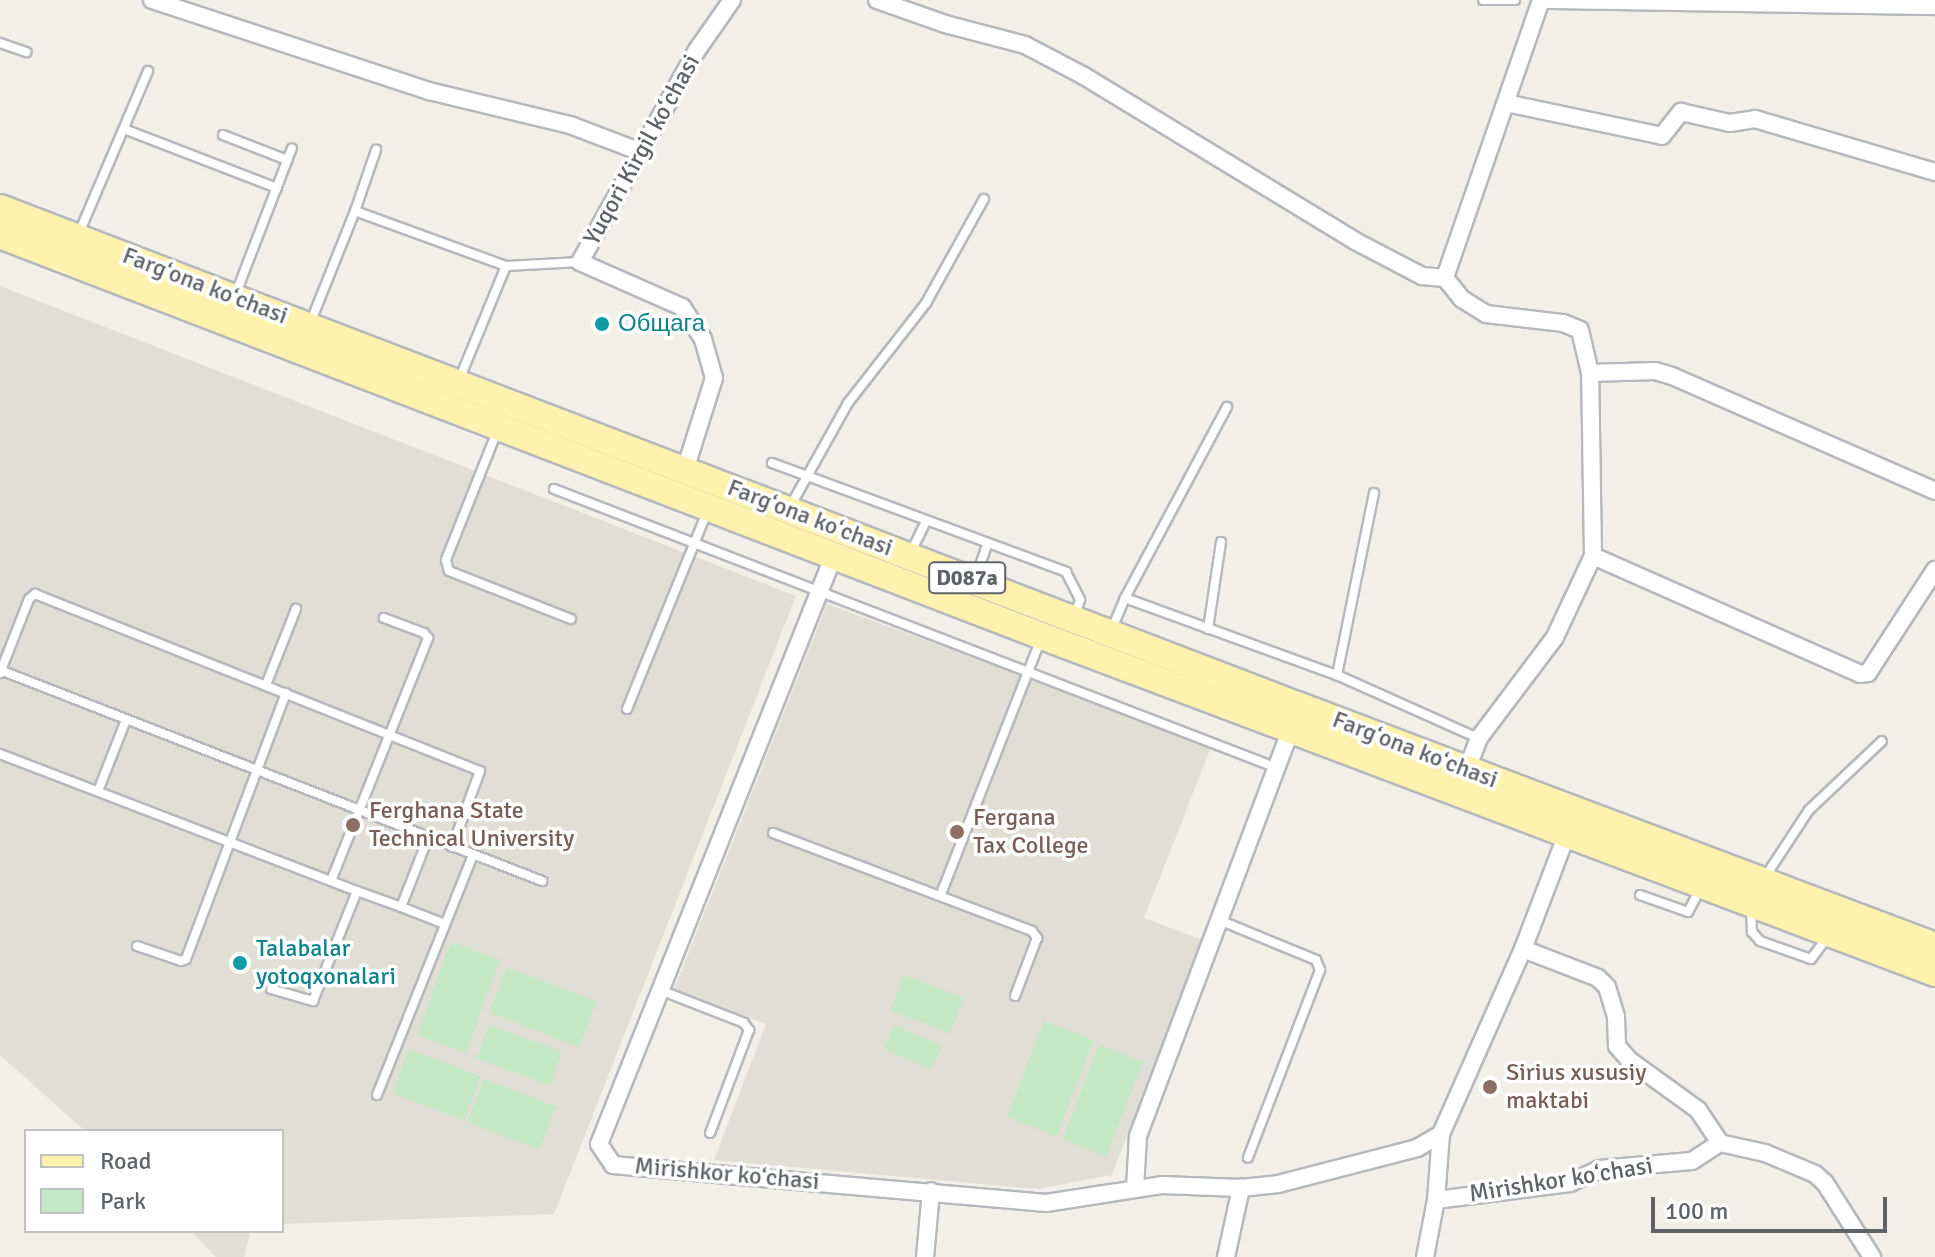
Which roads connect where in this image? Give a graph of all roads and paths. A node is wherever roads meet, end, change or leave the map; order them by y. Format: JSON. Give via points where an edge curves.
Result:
{"nodes":[{"id":1,"x":152,"y":0,"type":"edge"},
{"id":2,"x":732,"y":0,"type":"edge"},
{"id":3,"x":877,"y":0,"type":"edge"},
{"id":4,"x":1483,"y":0,"type":"edge"},
{"id":5,"x":1515,"y":0,"type":"edge"},
{"id":6,"x":1543,"y":0,"type":"edge"},
{"id":7,"x":1557,"y":0,"type":"edge"},
{"id":8,"x":1935,"y":6,"type":"edge"},
{"id":9,"x":0,"y":43,"type":"edge"},
{"id":10,"x":26,"y":52,"type":"dead end"},
{"id":11,"x":148,"y":71,"type":"dead end"},
{"id":12,"x":1506,"y":103,"type":"junction"},
{"id":13,"x":124,"y":129,"type":"junction"},
{"id":14,"x":223,"y":135,"type":"dead end"},
{"id":15,"x":292,"y":148,"type":"dead end"},
{"id":16,"x":376,"y":150,"type":"dead end"},
{"id":17,"x":641,"y":152,"type":"junction"},
{"id":18,"x":287,"y":160,"type":"junction"},
{"id":19,"x":1935,"y":172,"type":"edge"},
{"id":20,"x":277,"y":188,"type":"junction"},
{"id":21,"x":984,"y":199,"type":"dead end"},
{"id":22,"x":0,"y":208,"type":"edge"},
{"id":23,"x":355,"y":211,"type":"junction"},
{"id":24,"x":0,"y":235,"type":"edge"},
{"id":25,"x":77,"y":237,"type":"junction"},
{"id":26,"x":580,"y":262,"type":"junction"},
{"id":27,"x":506,"y":266,"type":"junction"},
{"id":28,"x":1445,"y":278,"type":"junction"},
{"id":29,"x":234,"y":298,"type":"junction"},
{"id":30,"x":309,"y":326,"type":"junction"},
{"id":31,"x":1590,"y":373,"type":"junction"},
{"id":32,"x":458,"y":382,"type":"junction"},
{"id":33,"x":1227,"y":407,"type":"dead end"},
{"id":34,"x":500,"y":426,"type":"junction"},
{"id":35,"x":772,"y":463,"type":"dead end"},
{"id":36,"x":685,"y":470,"type":"junction"},
{"id":37,"x":807,"y":477,"type":"junction"},
{"id":38,"x":554,"y":489,"type":"dead end"},
{"id":39,"x":1935,"y":491,"type":"edge"},
{"id":40,"x":1374,"y":493,"type":"dead end"},
{"id":41,"x":709,"y":507,"type":"junction"},
{"id":42,"x":788,"y":510,"type":"junction"},
{"id":43,"x":926,"y":521,"type":"junction"},
{"id":44,"x":696,"y":542,"type":"junction"},
{"id":45,"x":1221,"y":542,"type":"dead end"},
{"id":46,"x":988,"y":543,"type":"junction"},
{"id":47,"x":834,"y":555,"type":"junction"},
{"id":48,"x":909,"y":556,"type":"junction"},
{"id":49,"x":1593,"y":556,"type":"junction"},
{"id":50,"x":1935,"y":570,"type":"edge"},
{"id":51,"x":930,"y":578,"type":"junction"},
{"id":52,"x":974,"y":581,"type":"junction"},
{"id":53,"x":821,"y":590,"type":"junction"},
{"id":54,"x":1125,"y":598,"type":"junction"},
{"id":55,"x":296,"y":609,"type":"dead end"},
{"id":56,"x":384,"y":618,"type":"dead end"},
{"id":57,"x":571,"y":619,"type":"dead end"},
{"id":58,"x":1073,"y":619,"type":"junction"},
{"id":59,"x":1208,"y":629,"type":"junction"},
{"id":60,"x":1110,"y":633,"type":"junction"},
{"id":61,"x":1042,"y":636,"type":"junction"},
{"id":62,"x":0,"y":671,"type":"edge"},
{"id":63,"x":1028,"y":671,"type":"junction"},
{"id":64,"x":1337,"y":675,"type":"junction"},
{"id":65,"x":266,"y":685,"type":"junction"},
{"id":66,"x":286,"y":693,"type":"junction"},
{"id":67,"x":627,"y":709,"type":"dead end"},
{"id":68,"x":126,"y":720,"type":"junction"},
{"id":69,"x":1291,"y":730,"type":"junction"},
{"id":70,"x":390,"y":735,"type":"junction"},
{"id":71,"x":1479,"y":738,"type":"junction"},
{"id":72,"x":1882,"y":741,"type":"dead end"},
{"id":73,"x":0,"y":754,"type":"edge"},
{"id":74,"x":1277,"y":768,"type":"junction"},
{"id":75,"x":258,"y":770,"type":"junction"},
{"id":76,"x":1462,"y":781,"type":"junction"},
{"id":77,"x":98,"y":791,"type":"junction"},
{"id":78,"x":360,"y":810,"type":"junction"},
{"id":79,"x":773,"y":833,"type":"dead end"},
{"id":80,"x":1567,"y":834,"type":"junction"},
{"id":81,"x":428,"y":838,"type":"junction"},
{"id":82,"x":231,"y":842,"type":"junction"},
{"id":83,"x":452,"y":847,"type":"junction"},
{"id":84,"x":473,"y":855,"type":"junction"},
{"id":85,"x":331,"y":881,"type":"junction"},
{"id":86,"x":542,"y":881,"type":"dead end"},
{"id":87,"x":1702,"y":885,"type":"junction"},
{"id":88,"x":357,"y":891,"type":"junction"},
{"id":89,"x":1756,"y":892,"type":"junction"},
{"id":90,"x":941,"y":894,"type":"junction"},
{"id":91,"x":1640,"y":895,"type":"dead end"},
{"id":92,"x":401,"y":907,"type":"junction"},
{"id":93,"x":1219,"y":920,"type":"junction"},
{"id":94,"x":445,"y":924,"type":"junction"},
{"id":95,"x":137,"y":946,"type":"dead end"},
{"id":96,"x":1935,"y":946,"type":"edge"},
{"id":97,"x":1523,"y":949,"type":"junction"},
{"id":98,"x":1935,"y":973,"type":"edge"},
{"id":99,"x":271,"y":989,"type":"dead end"},
{"id":100,"x":660,"y":990,"type":"junction"},
{"id":101,"x":1015,"y":996,"type":"dead end"},
{"id":102,"x":377,"y":1095,"type":"dead end"},
{"id":103,"x":710,"y":1133,"type":"dead end"},
{"id":104,"x":1441,"y":1134,"type":"junction"},
{"id":105,"x":1720,"y":1143,"type":"junction"},
{"id":106,"x":1248,"y":1158,"type":"dead end"},
{"id":107,"x":1241,"y":1188,"type":"junction"},
{"id":108,"x":1135,"y":1189,"type":"junction"},
{"id":109,"x":931,"y":1191,"type":"junction"},
{"id":110,"x":1436,"y":1200,"type":"junction"},
{"id":111,"x":925,"y":1257,"type":"edge"},
{"id":112,"x":1226,"y":1257,"type":"edge"},
{"id":113,"x":1425,"y":1257,"type":"edge"},
{"id":114,"x":1872,"y":1257,"type":"edge"}],
"edges":[{"from":1,"to":17,"type":"street","via":[[429,91],[570,125]]},
{"from":2,"to":17,"type":"street","name":"Yuqori Kirgil koʻchasi","via":[[697,50]]},
{"from":3,"to":28,"type":"street","via":[[1025,45],[1355,241],[1422,276]]},
{"from":4,"to":5,"type":"lane"},
{"from":6,"to":7,"type":"street"},
{"from":6,"to":12,"type":"street"},
{"from":7,"to":8,"type":"street"},
{"from":9,"to":10,"type":"lane"},
{"from":11,"to":13,"type":"lane"},
{"from":12,"to":19,"type":"street","via":[[1662,136],[1681,112],[1730,123],[1755,119]]},
{"from":12,"to":28,"type":"street"},
{"from":13,"to":20,"type":"lane"},
{"from":13,"to":25,"type":"lane"},
{"from":14,"to":18,"type":"lane"},
{"from":15,"to":18,"type":"lane"},
{"from":16,"to":23,"type":"lane"},
{"from":17,"to":26,"type":"street","name":"Yuqori Kirgil koʻchasi"},
{"from":18,"to":20,"type":"lane"},
{"from":20,"to":29,"type":"lane"},
{"from":21,"to":37,"type":"lane","via":[[926,303],[848,403]]},
{"from":22,"to":25,"type":"main road","name":"Fargʻona koʻchasi","number":"D087a"},
{"from":23,"to":27,"type":"lane"},
{"from":23,"to":30,"type":"lane"},
{"from":24,"to":34,"type":"main road","name":"Fargʻona koʻchasi","number":"D087a"},
{"from":25,"to":29,"type":"main road","name":"Fargʻona koʻchasi","number":"D087a"},
{"from":26,"to":27,"type":"lane"},
{"from":26,"to":36,"type":"street","name":"Yuqori Kirgil koʻchasi","via":[[682,307],[703,339],[714,378]]},
{"from":27,"to":32,"type":"lane"},
{"from":28,"to":31,"type":"street","via":[[1462,299],[1486,314],[1563,323],[1580,330]]},
{"from":29,"to":30,"type":"main road","name":"Fargʻona koʻchasi","number":"D087a"},
{"from":30,"to":32,"type":"main road","name":"Fargʻona koʻchasi","number":"D087a"},
{"from":31,"to":39,"type":"street","via":[[1672,376]]},
{"from":31,"to":49,"type":"street"},
{"from":32,"to":36,"type":"main road","name":"Fargʻona koʻchasi","number":"D087a"},
{"from":33,"to":54,"type":"lane"},
{"from":34,"to":41,"type":"main road","name":"Fargʻona koʻchasi","number":"D087a"},
{"from":34,"to":57,"type":"lane","via":[[446,560],[449,571]]},
{"from":35,"to":37,"type":"lane"},
{"from":36,"to":42,"type":"main road","name":"Fargʻona koʻchasi","number":"D087a"},
{"from":37,"to":42,"type":"lane"},
{"from":37,"to":43,"type":"lane"},
{"from":38,"to":44,"type":"lane"},
{"from":40,"to":64,"type":"lane"},
{"from":41,"to":44,"type":"lane"},
{"from":41,"to":47,"type":"main road","name":"Fargʻona koʻchasi","number":"D087a"},
{"from":42,"to":48,"type":"main road","name":"Fargʻona koʻchasi","number":"D087a"},
{"from":43,"to":46,"type":"lane"},
{"from":43,"to":48,"type":"lane"},
{"from":44,"to":53,"type":"lane"},
{"from":44,"to":67,"type":"lane"},
{"from":45,"to":59,"type":"lane"},
{"from":46,"to":52,"type":"lane"},
{"from":46,"to":58,"type":"lane","via":[[1066,572],[1080,600]]},
{"from":47,"to":51,"type":"main road","name":"Fargʻona koʻchasi","number":"D087a"},
{"from":47,"to":53,"type":"street","name":"Mirishkor koʻchasi"},
{"from":48,"to":51,"type":"main road","name":"Fargʻona koʻchasi","number":"D087a"},
{"from":49,"to":50,"type":"street","via":[[1860,674],[1868,673]]},
{"from":49,"to":71,"type":"street","via":[[1555,637]]},
{"from":51,"to":52,"type":"main road","name":"Fargʻona koʻchasi","number":"D087a"},
{"from":51,"to":61,"type":"main road","name":"Fargʻona koʻchasi","number":"D087a"},
{"from":52,"to":58,"type":"main road","name":"Fargʻona koʻchasi","number":"D087a"},
{"from":53,"to":63,"type":"lane"},
{"from":53,"to":100,"type":"street","name":"Mirishkor koʻchasi"},
{"from":54,"to":59,"type":"lane"},
{"from":54,"to":60,"type":"lane"},
{"from":55,"to":65,"type":"lane"},
{"from":56,"to":70,"type":"lane","via":[[428,638]]},
{"from":58,"to":60,"type":"main road","name":"Fargʻona koʻchasi","number":"D087a"},
{"from":59,"to":64,"type":"lane"},
{"from":60,"to":76,"type":"main road","name":"Fargʻona koʻchasi","number":"D087a"},
{"from":61,"to":63,"type":"lane"},
{"from":61,"to":69,"type":"main road","name":"Fargʻona koʻchasi","number":"D087a"},
{"from":62,"to":65,"type":"lane","via":[[35,594]]},
{"from":62,"to":68,"type":"lane"},
{"from":63,"to":74,"type":"lane"},
{"from":63,"to":90,"type":"lane"},
{"from":64,"to":71,"type":"lane"},
{"from":65,"to":66,"type":"lane"},
{"from":66,"to":70,"type":"lane"},
{"from":66,"to":75,"type":"lane"},
{"from":68,"to":75,"type":"lane"},
{"from":68,"to":77,"type":"lane"},
{"from":69,"to":74,"type":"street"},
{"from":69,"to":76,"type":"main road","name":"Fargʻona koʻchasi","number":"D087a"},
{"from":70,"to":78,"type":"lane"},
{"from":70,"to":83,"type":"lane","via":[[480,771]]},
{"from":71,"to":76,"type":"street"},
{"from":72,"to":89,"type":"lane","via":[[1809,810]]},
{"from":73,"to":77,"type":"lane"},
{"from":74,"to":93,"type":"street"},
{"from":75,"to":78,"type":"lane"},
{"from":75,"to":82,"type":"lane"},
{"from":76,"to":80,"type":"main road","name":"Fargʻona koʻchasi","number":"D087a"},
{"from":76,"to":89,"type":"main road","name":"Fargʻona koʻchasi","number":"D087a"},
{"from":77,"to":82,"type":"lane"},
{"from":78,"to":81,"type":"lane"},
{"from":78,"to":85,"type":"lane"},
{"from":79,"to":90,"type":"lane"},
{"from":80,"to":87,"type":"main road","name":"Fargʻona koʻchasi","number":"D087a"},
{"from":80,"to":97,"type":"street"},
{"from":81,"to":83,"type":"lane"},
{"from":81,"to":92,"type":"lane"},
{"from":82,"to":85,"type":"lane"},
{"from":82,"to":95,"type":"lane","via":[[186,959]]},
{"from":83,"to":84,"type":"lane"},
{"from":84,"to":86,"type":"lane"},
{"from":84,"to":94,"type":"lane"},
{"from":85,"to":88,"type":"lane"},
{"from":87,"to":89,"type":"main road","name":"Fargʻona koʻchasi","number":"D087a"},
{"from":87,"to":91,"type":"lane","via":[[1688,912]]},
{"from":88,"to":92,"type":"lane"},
{"from":88,"to":99,"type":"lane","via":[[313,1001]]},
{"from":89,"to":96,"type":"main road","name":"Fargʻona koʻchasi","number":"D087a"},
{"from":89,"to":98,"type":"main road","name":"Fargʻona koʻchasi","number":"D087a","via":[[1830,933]]},
{"from":90,"to":101,"type":"lane","via":[[1032,931],[1037,938]]},
{"from":92,"to":94,"type":"lane"},
{"from":93,"to":106,"type":"lane","via":[[1316,960],[1320,970]]},
{"from":93,"to":108,"type":"street","via":[[1138,1136]]},
{"from":94,"to":102,"type":"lane"},
{"from":97,"to":104,"type":"street"},
{"from":97,"to":105,"type":"street","via":[[1598,978],[1607,987],[1616,1017],[1617,1046],[1698,1110]]},
{"from":100,"to":103,"type":"lane","via":[[744,1023],[749,1030]]},
{"from":100,"to":109,"type":"street","name":"Mirishkor koʻchasi","via":[[599,1144],[613,1165]]},
{"from":104,"to":107,"type":"street","name":"Mirishkor koʻchasi","via":[[1417,1148],[1278,1184]]},
{"from":104,"to":110,"type":"street"},
{"from":105,"to":110,"type":"street","name":"Mirishkor koʻchasi","via":[[1692,1161],[1600,1169],[1570,1183]]},
{"from":105,"to":114,"type":"street","via":[[1765,1153],[1815,1174]]},
{"from":107,"to":108,"type":"street","name":"Mirishkor koʻchasi"},
{"from":107,"to":112,"type":"street"},
{"from":108,"to":109,"type":"street","name":"Mirishkor koʻchasi","via":[[1046,1203]]},
{"from":109,"to":111,"type":"street"},
{"from":110,"to":113,"type":"street"}]}
